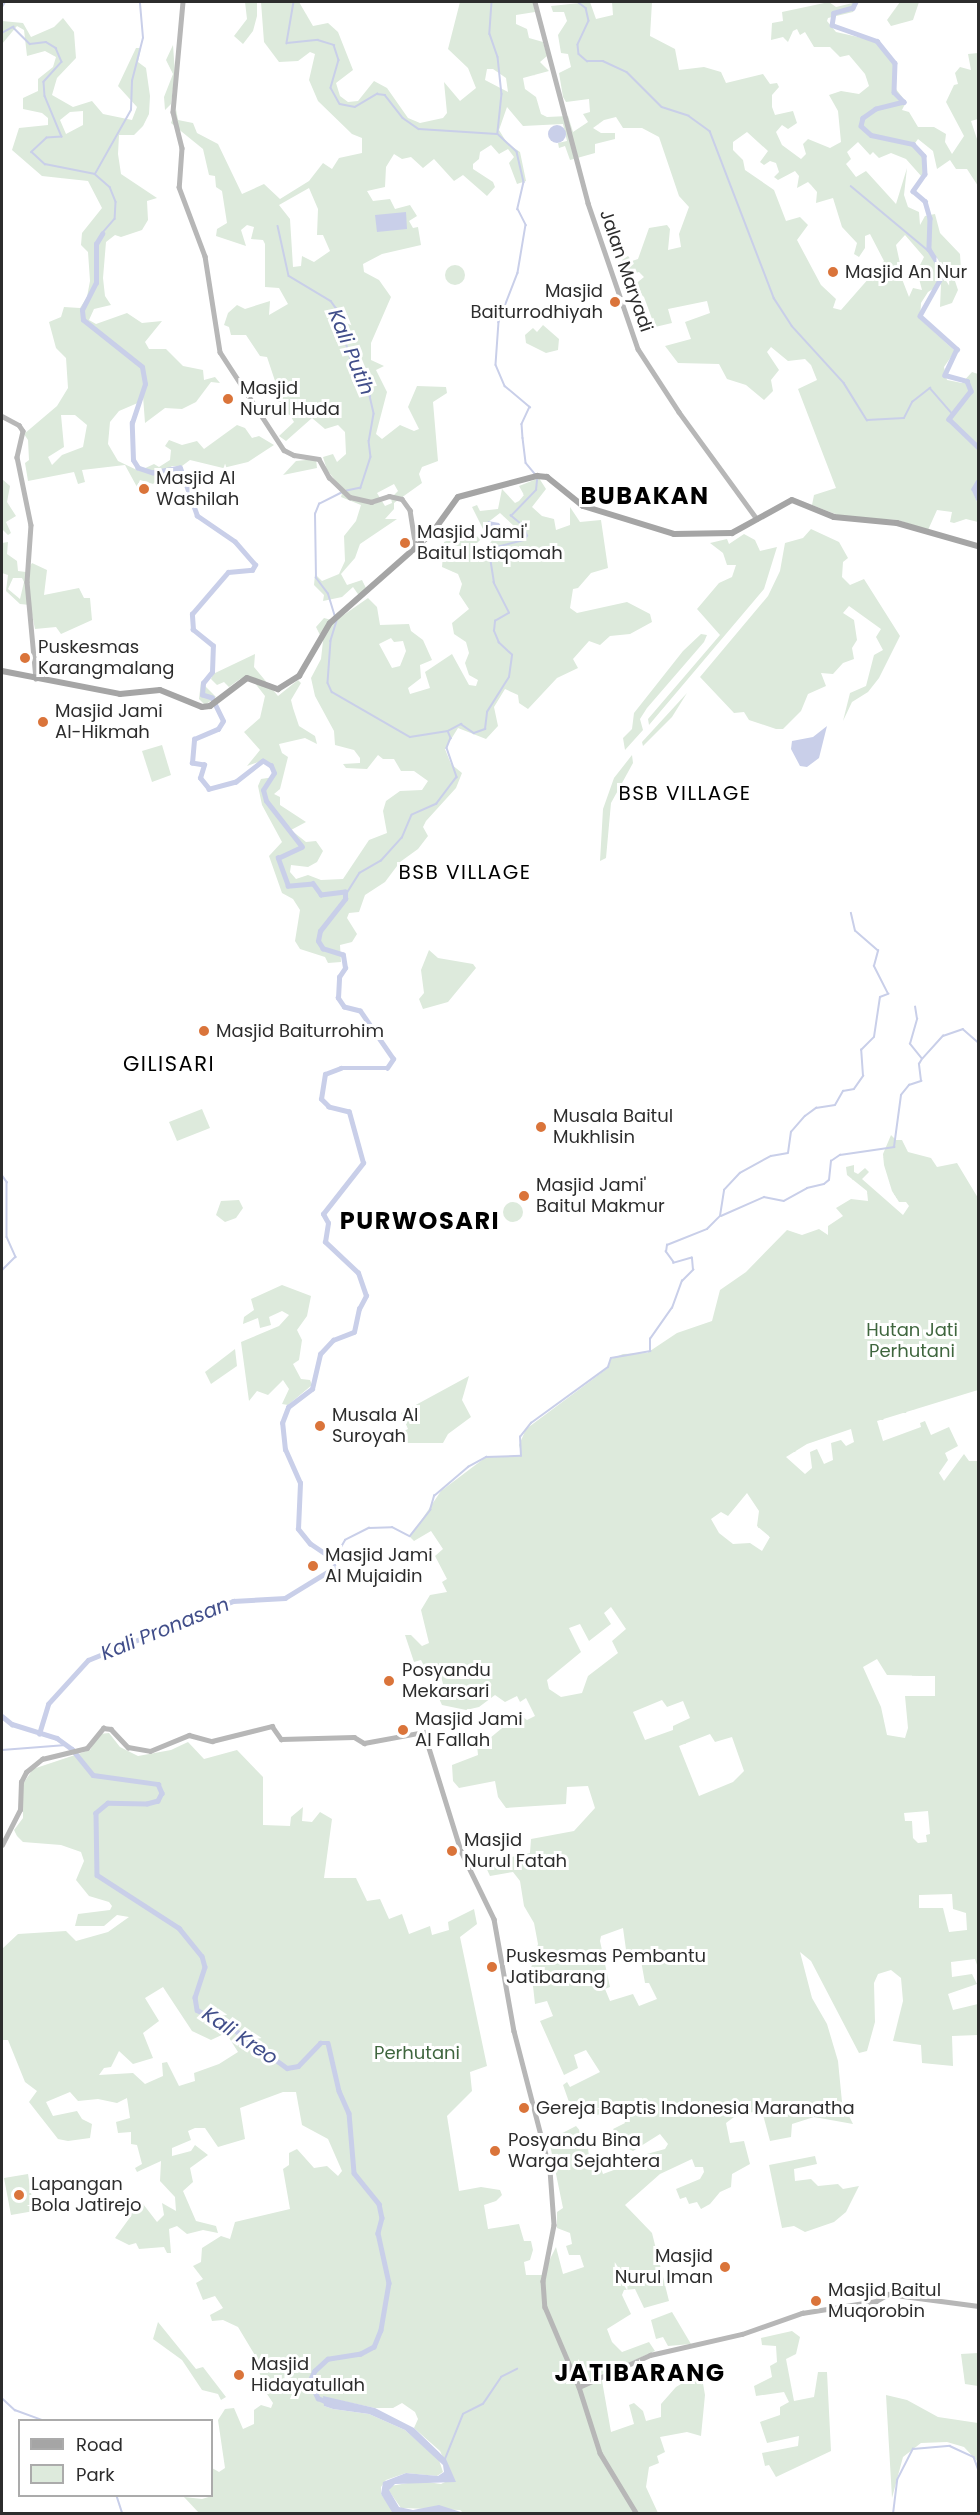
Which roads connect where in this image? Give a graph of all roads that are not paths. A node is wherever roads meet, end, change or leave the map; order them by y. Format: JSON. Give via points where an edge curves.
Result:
{"nodes":[{"id":1,"x":183,"y":2,"type":"edge"},
{"id":2,"x":535,"y":2,"type":"edge"},
{"id":3,"x":2,"y":416,"type":"edge"},
{"id":4,"x":757,"y":519,"type":"junction"},
{"id":5,"x":978,"y":546,"type":"edge"},
{"id":6,"x":416,"y":547,"type":"junction"},
{"id":7,"x":2,"y":671,"type":"edge"},
{"id":8,"x":36,"y":679,"type":"junction"},
{"id":9,"x":2,"y":1845,"type":"edge"},
{"id":10,"x":978,"y":2306,"type":"edge"},
{"id":11,"x":579,"y":2387,"type":"junction"},
{"id":12,"x":637,"y":2514,"type":"edge"}],
"edges":[{"from":1,"to":6,"type":"street","via":[[185,13],[176,44],[172,112],[182,148],[178,182],[205,255],[214,331],[226,364],[282,447],[294,455],[319,459],[342,491],[362,501],[389,496],[404,502]]},
{"from":2,"to":4,"type":"street","name":"Jalan Maryadi","via":[[588,202],[638,349]]},
{"from":3,"to":8,"type":"street","via":[[22,431],[17,457],[31,525],[27,582]]},
{"from":4,"to":5,"type":"main road","via":[[792,500],[834,517],[897,523]]},
{"from":4,"to":6,"type":"main road","via":[[728,533],[668,533],[587,508],[547,477],[537,476],[461,495]]},
{"from":6,"to":8,"type":"main road","via":[[330,623],[310,663],[290,683],[272,689],[247,678],[198,707],[162,691],[120,694]]},
{"from":7,"to":8,"type":"main road"},
{"from":9,"to":11,"type":"street","via":[[21,1810],[23,1776],[42,1759],[84,1750],[106,1728],[128,1747],[150,1751],[189,1735],[212,1741],[268,1727],[275,1728],[281,1739],[354,1737],[364,1743],[424,1732],[461,1851],[490,1909],[498,1941],[514,2031],[550,2170],[554,2225],[542,2295]]},
{"from":10,"to":11,"type":"street","via":[[898,2293],[876,2301],[802,2313],[729,2338],[650,2355]]},
{"from":11,"to":12,"type":"street","via":[[600,2453]]}]}
